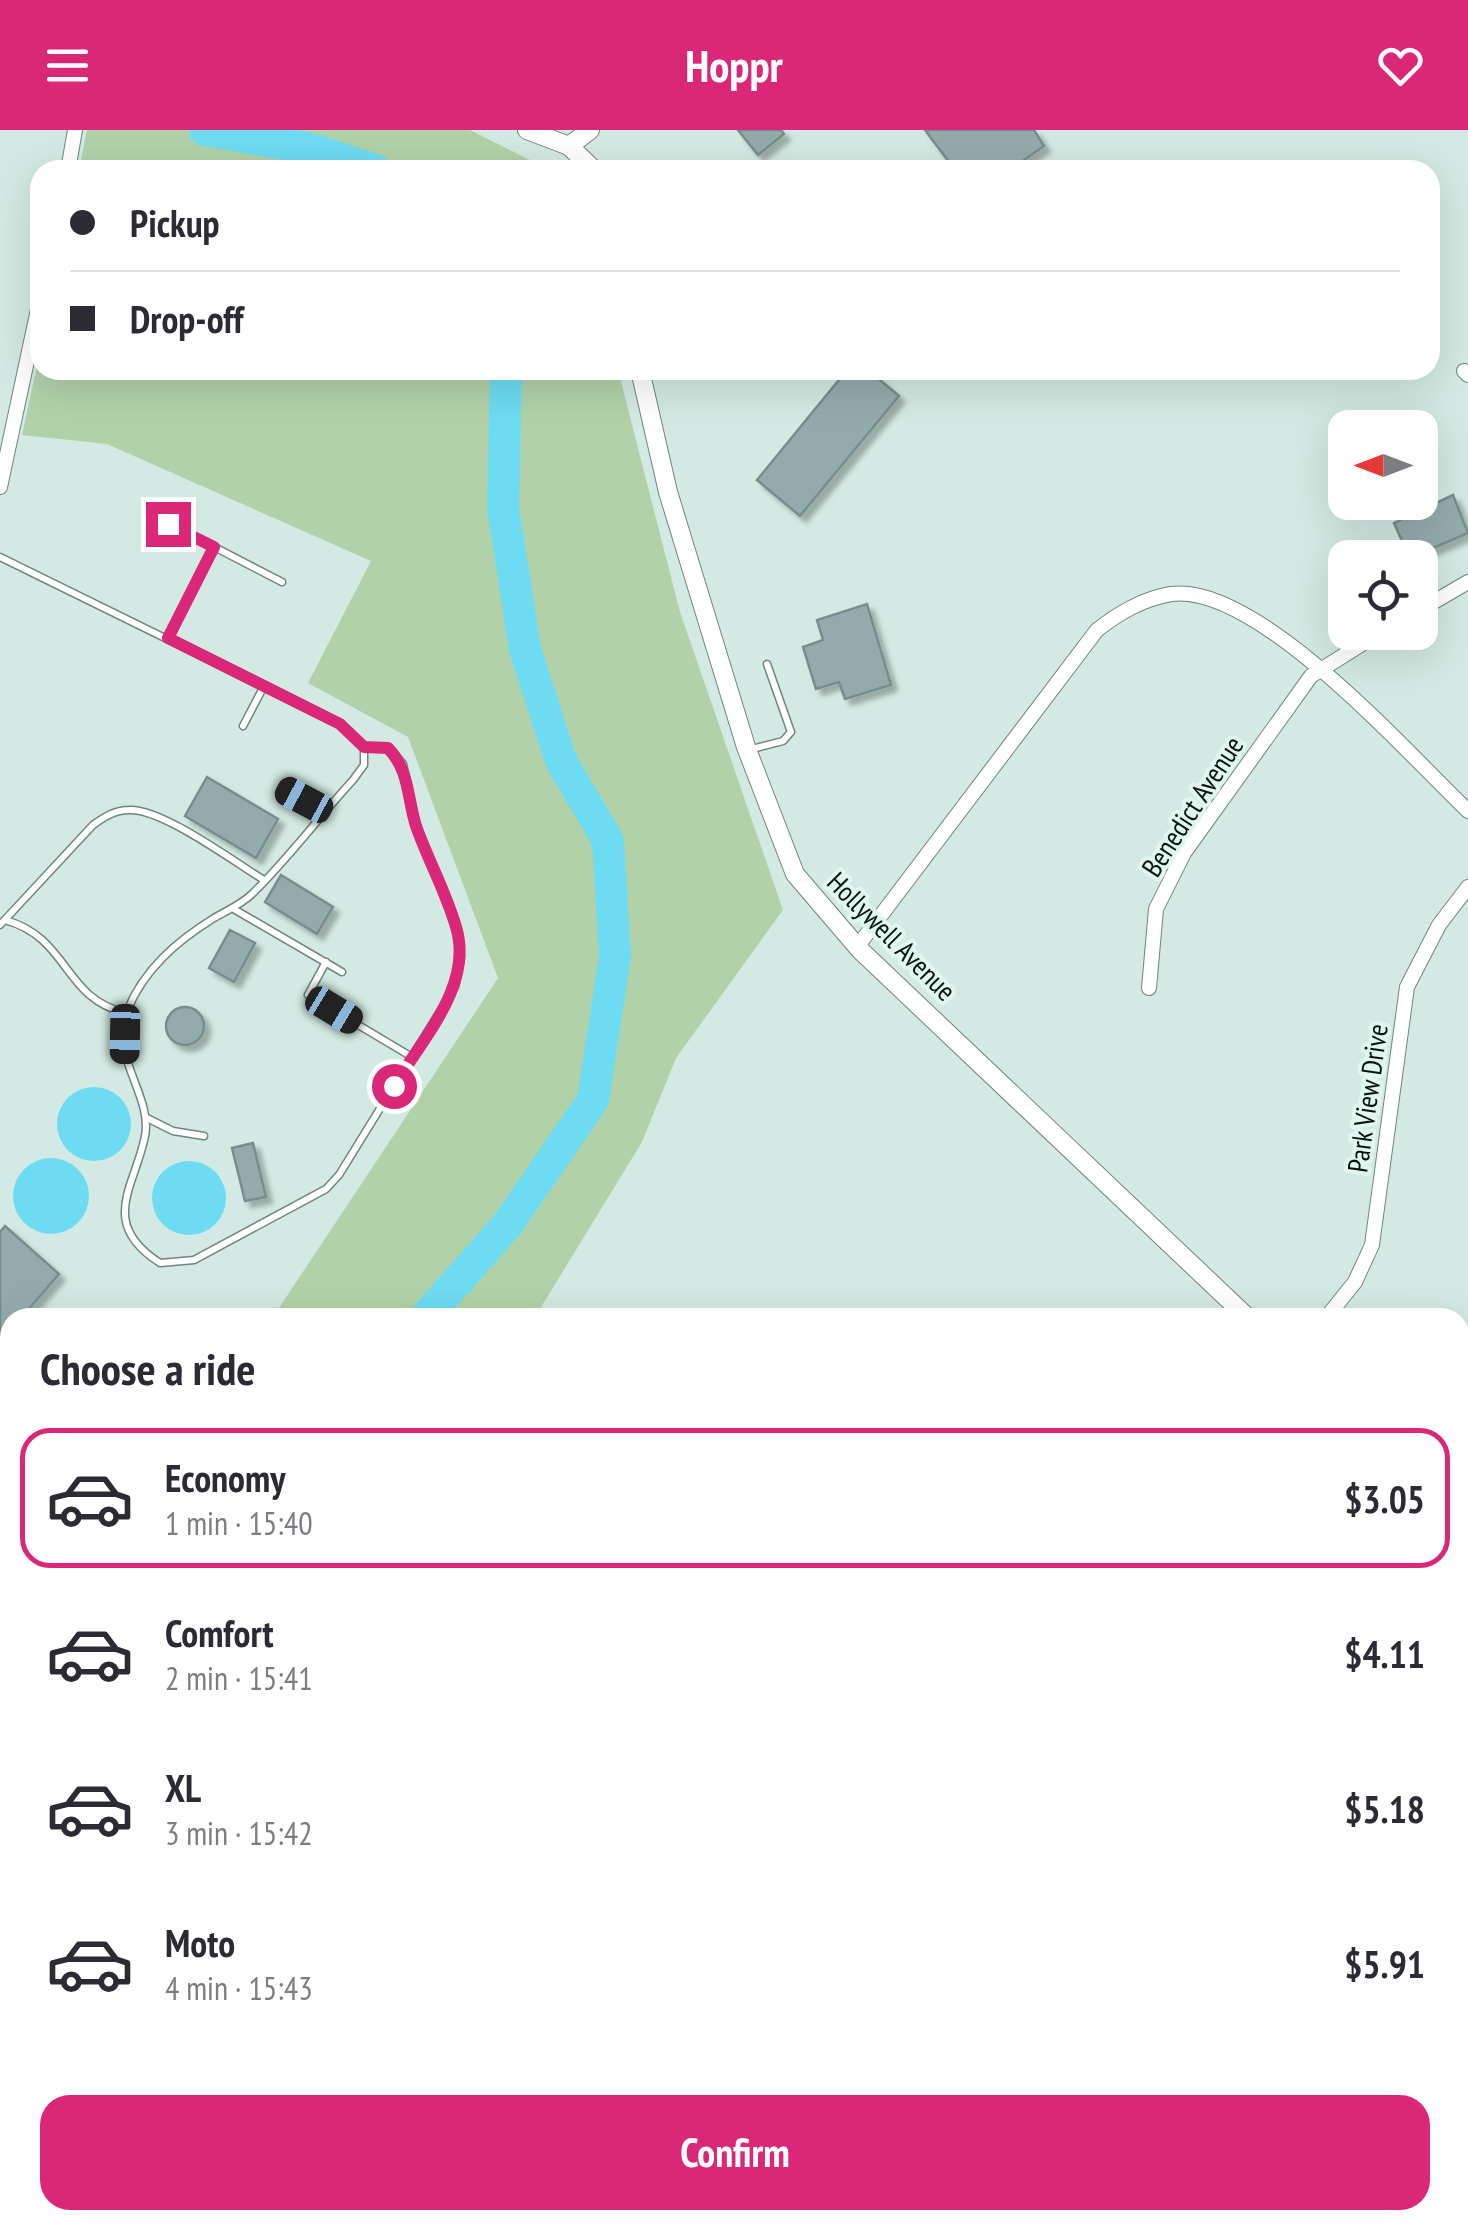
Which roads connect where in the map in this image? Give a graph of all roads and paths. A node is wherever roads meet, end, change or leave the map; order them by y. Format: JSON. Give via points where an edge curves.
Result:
{"nodes":[{"id":1,"x":75,"y":130,"type":"edge"},
{"id":2,"x":527,"y":130,"type":"edge"},
{"id":3,"x":590,"y":130,"type":"edge"},
{"id":4,"x":569,"y":146,"type":"junction"},
{"id":5,"x":70,"y":160,"type":"edge"},
{"id":6,"x":584,"y":160,"type":"edge"},
{"id":7,"x":30,"y":347,"type":"edge"},
{"id":8,"x":642,"y":380,"type":"edge"},
{"id":9,"x":0,"y":487,"type":"edge"},
{"id":10,"x":168,"y":524,"type":"dead end"},
{"id":11,"x":214,"y":547,"type":"junction"},
{"id":12,"x":0,"y":557,"type":"edge"},
{"id":13,"x":282,"y":582,"type":"dead end"},
{"id":14,"x":1468,"y":582,"type":"edge"},
{"id":15,"x":1438,"y":600,"type":"edge"},
{"id":16,"x":168,"y":638,"type":"junction"},
{"id":17,"x":1350,"y":650,"type":"edge"},
{"id":18,"x":768,"y":664,"type":"dead end"},
{"id":19,"x":1319,"y":668,"type":"junction"},
{"id":20,"x":264,"y":686,"type":"junction"},
{"id":21,"x":244,"y":726,"type":"dead end"},
{"id":22,"x":364,"y":747,"type":"junction"},
{"id":23,"x":747,"y":750,"type":"junction"},
{"id":24,"x":282,"y":788,"type":"dead end"},
{"id":25,"x":325,"y":811,"type":"junction"},
{"id":26,"x":1468,"y":811,"type":"edge"},
{"id":27,"x":264,"y":880,"type":"junction"},
{"id":28,"x":1468,"y":888,"type":"edge"},
{"id":29,"x":232,"y":908,"type":"junction"},
{"id":30,"x":2,"y":922,"type":"edge"},
{"id":31,"x":857,"y":947,"type":"junction"},
{"id":32,"x":326,"y":962,"type":"junction"},
{"id":33,"x":342,"y":972,"type":"dead end"},
{"id":34,"x":1149,"y":988,"type":"dead end"},
{"id":35,"x":126,"y":1013,"type":"junction"},
{"id":36,"x":412,"y":1056,"type":"junction"},
{"id":37,"x":147,"y":1118,"type":"junction"},
{"id":38,"x":204,"y":1136,"type":"dead end"},
{"id":39,"x":1237,"y":1308,"type":"edge"},
{"id":40,"x":1334,"y":1308,"type":"edge"}],
"edges":[{"from":1,"to":5,"type":"street"},
{"from":2,"to":4,"type":"street"},
{"from":3,"to":4,"type":"street"},
{"from":4,"to":6,"type":"street"},
{"from":7,"to":9,"type":"street"},
{"from":8,"to":23,"type":"street","name":"Hollywell Avenue","via":[[668,492]]},
{"from":10,"to":11,"type":"lane"},
{"from":11,"to":13,"type":"lane"},
{"from":11,"to":16,"type":"lane"},
{"from":12,"to":16,"type":"lane"},
{"from":14,"to":15,"type":"street"},
{"from":16,"to":20,"type":"lane"},
{"from":17,"to":19,"type":"street"},
{"from":18,"to":23,"type":"lane","via":[[791,732],[783,741]]},
{"from":19,"to":26,"type":"street"},
{"from":19,"to":31,"type":"street","via":[[1256,618],[1214,599],[1174,594],[1126,608],[1097,630]]},
{"from":19,"to":34,"type":"street","name":"Benedict Avenue","via":[[1184,853],[1156,909]]},
{"from":20,"to":21,"type":"lane"},
{"from":20,"to":22,"type":"lane","via":[[340,724]]},
{"from":22,"to":25,"type":"lane","via":[[364,765]]},
{"from":22,"to":36,"type":"lane","via":[[388,748],[403,764],[416,824],[459,943],[455,987]]},
{"from":23,"to":31,"type":"street","name":"Hollywell Avenue","via":[[795,874]]},
{"from":24,"to":25,"type":"lane"},
{"from":25,"to":27,"type":"lane"},
{"from":27,"to":29,"type":"lane"},
{"from":27,"to":30,"type":"lane","via":[[133,809],[92,824]]},
{"from":28,"to":40,"type":"street","name":"Park View Drive","via":[[1439,925],[1408,987],[1372,1245],[1356,1282]]},
{"from":29,"to":32,"type":"lane"},
{"from":29,"to":35,"type":"lane","via":[[177,941]]},
{"from":30,"to":35,"type":"lane","via":[[44,937],[90,1000]]},
{"from":31,"to":39,"type":"street","name":"Hollywell Avenue"},
{"from":32,"to":33,"type":"lane"},
{"from":32,"to":36,"type":"lane","via":[[308,995]]},
{"from":35,"to":37,"type":"lane","via":[[124,1054]]},
{"from":36,"to":37,"type":"lane","via":[[326,1188],[178,1265],[146,1254],[132,1238],[125,1212]]},
{"from":37,"to":38,"type":"lane"}]}
